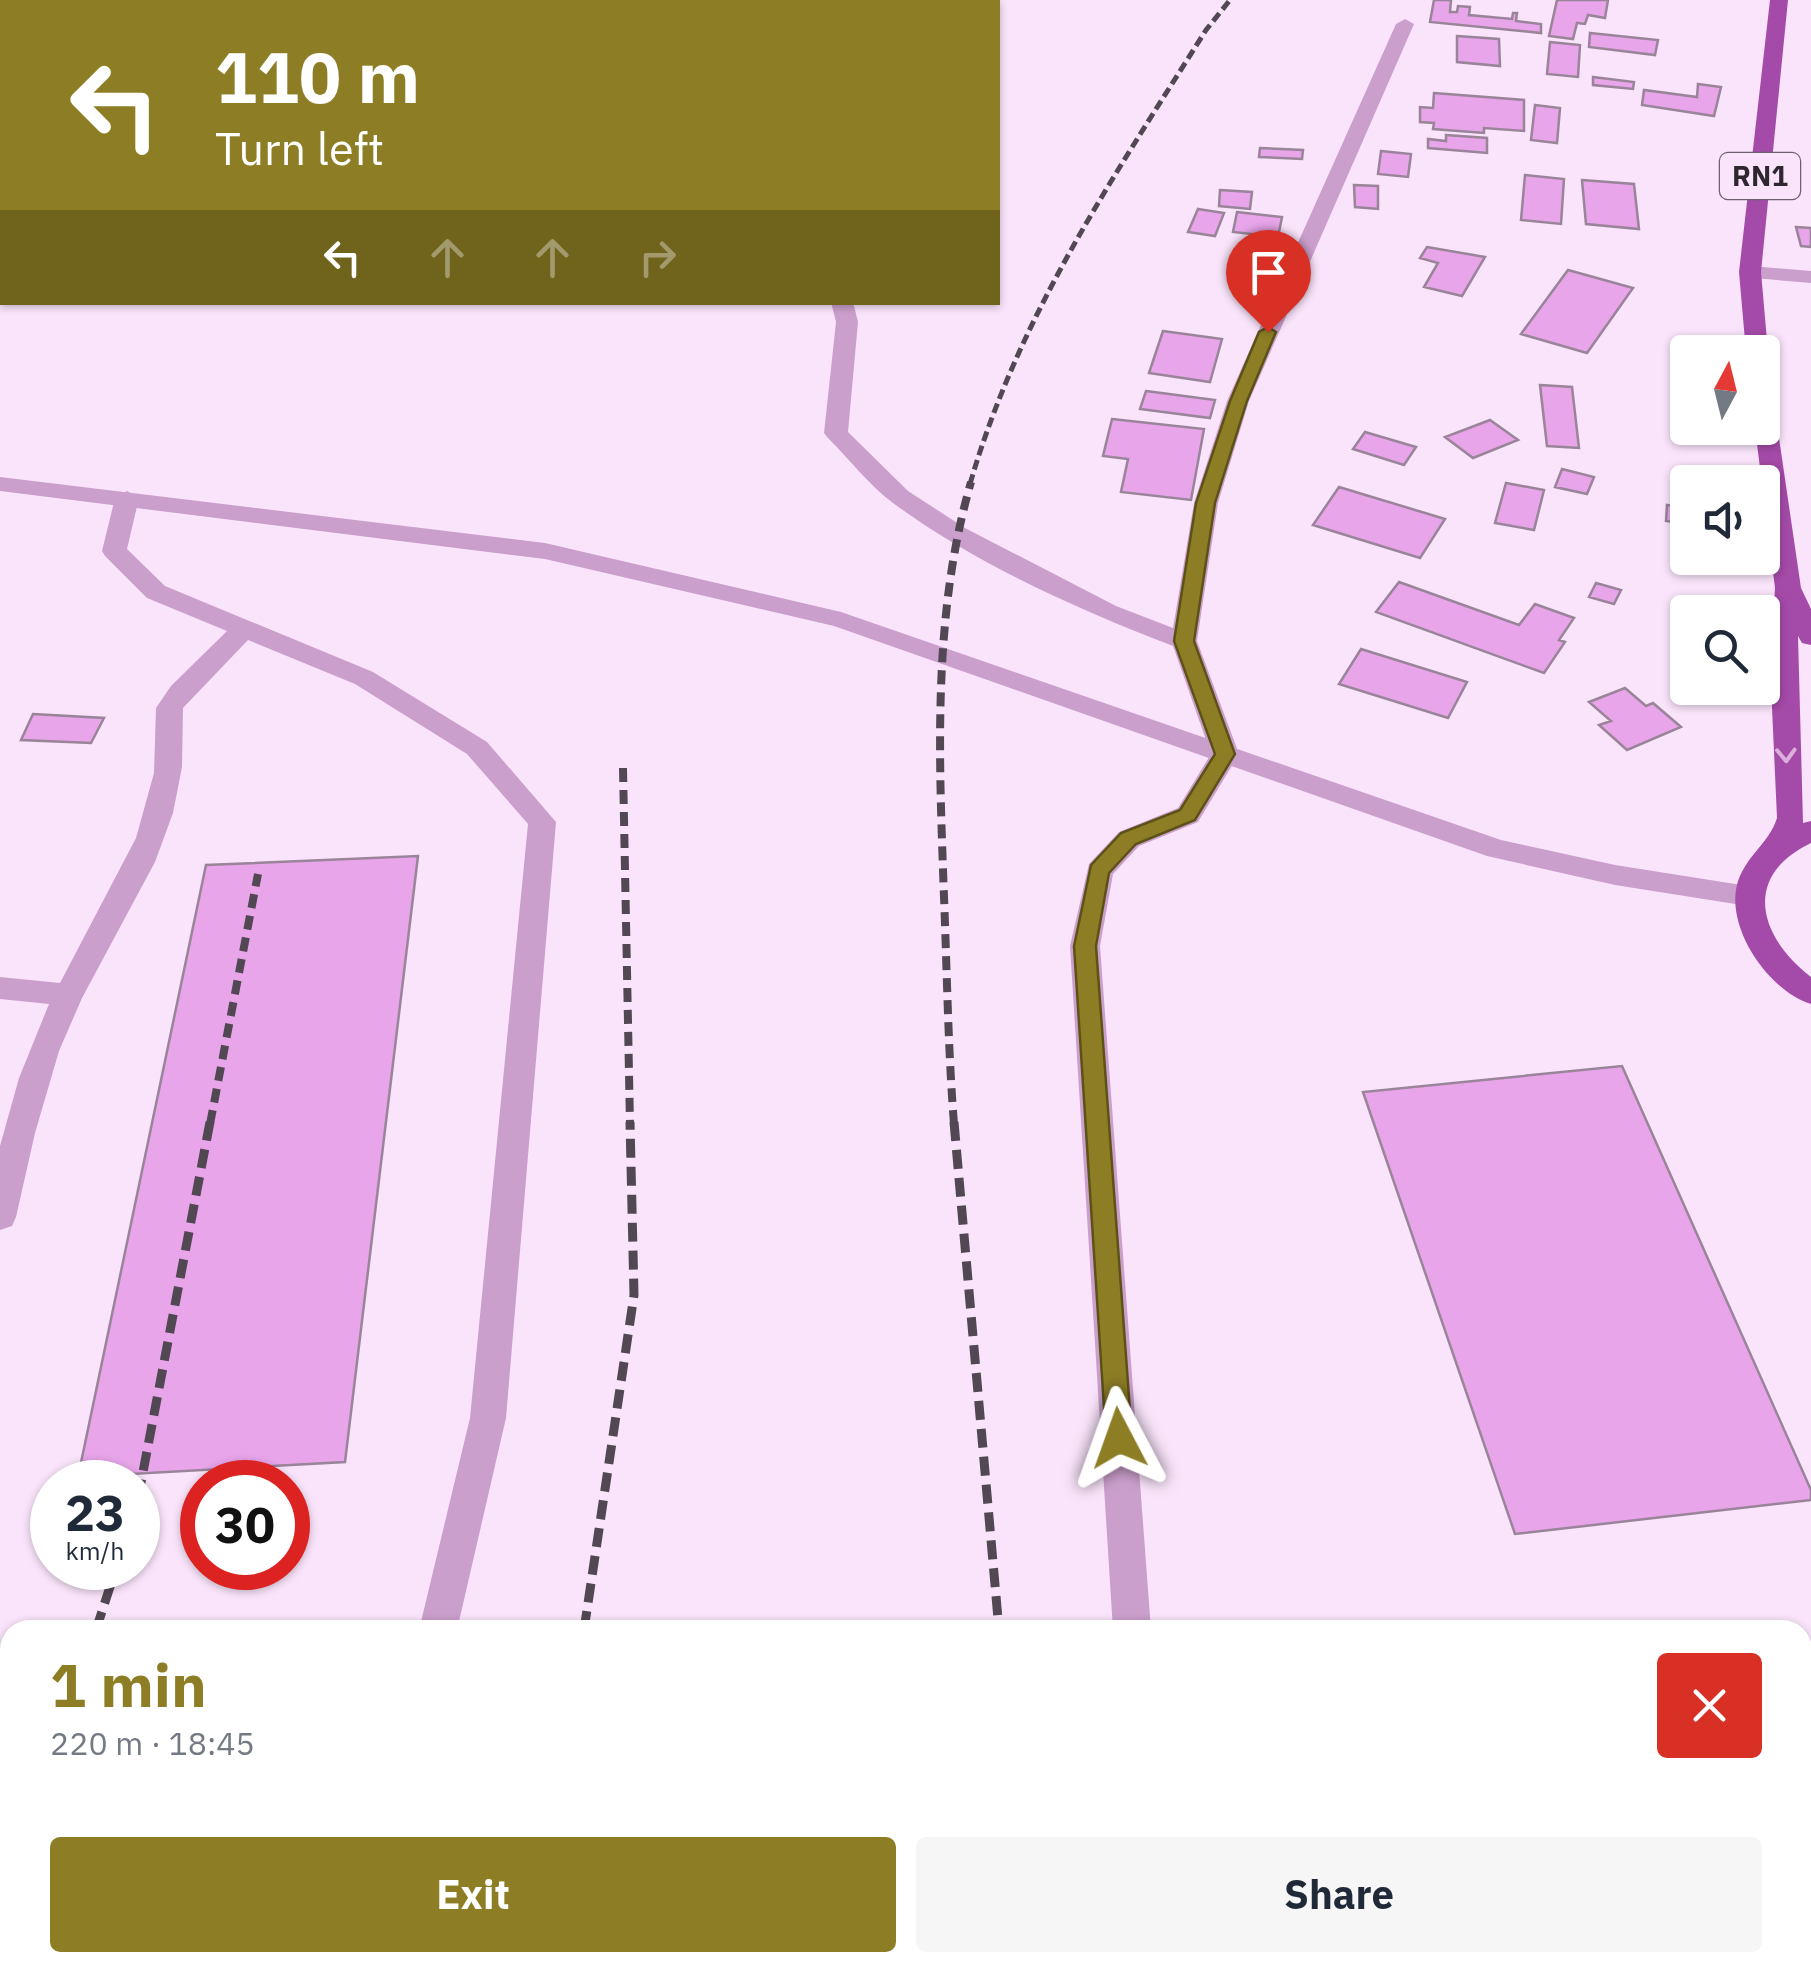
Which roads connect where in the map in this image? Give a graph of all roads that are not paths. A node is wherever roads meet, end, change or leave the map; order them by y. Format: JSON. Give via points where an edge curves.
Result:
{"nodes":[{"id":1,"x":1779,"y":0,"type":"edge"},
{"id":2,"x":1404,"y":24,"type":"dead end"},
{"id":3,"x":1750,"y":272,"type":"junction"},
{"id":4,"x":1811,"y":277,"type":"edge"},
{"id":5,"x":843,"y":305,"type":"edge"},
{"id":6,"x":1755,"y":335,"type":"edge"},
{"id":7,"x":1769,"y":445,"type":"edge"},
{"id":8,"x":0,"y":484,"type":"edge"},
{"id":9,"x":127,"y":498,"type":"junction"},
{"id":10,"x":1788,"y":588,"type":"junction"},
{"id":11,"x":243,"y":629,"type":"junction"},
{"id":12,"x":1811,"y":637,"type":"edge"},
{"id":13,"x":1184,"y":641,"type":"junction"},
{"id":14,"x":1225,"y":754,"type":"junction"},
{"id":15,"x":1811,"y":831,"type":"edge"},
{"id":16,"x":1784,"y":842,"type":"junction"},
{"id":17,"x":1748,"y":896,"type":"junction"},
{"id":18,"x":0,"y":988,"type":"edge"},
{"id":19,"x":1811,"y":993,"type":"edge"},
{"id":20,"x":68,"y":996,"type":"junction"},
{"id":21,"x":0,"y":1217,"type":"edge"},
{"id":22,"x":440,"y":1620,"type":"edge"},
{"id":23,"x":1131,"y":1620,"type":"edge"}],
"edges":[{"from":1,"to":3,"type":"highway","number":"RN1"},
{"from":2,"to":13,"type":"street","via":[[1238,401],[1206,503]]},
{"from":3,"to":4,"type":"street"},
{"from":3,"to":6,"type":"highway","number":"RN1"},
{"from":5,"to":13,"type":"street","via":[[847,322],[836,434],[899,496],[956,532],[1107,612]]},
{"from":7,"to":10,"type":"highway"},
{"from":8,"to":9,"type":"street"},
{"from":9,"to":11,"type":"street","via":[[114,551],[156,592]]},
{"from":9,"to":14,"type":"street","via":[[545,551],[841,620]]},
{"from":10,"to":12,"type":"highway"},
{"from":10,"to":16,"type":"highway","one_way":true,"via":[[1783,663],[1791,818]]},
{"from":11,"to":20,"type":"street","via":[[173,702],[165,723],[169,761],[159,812],[126,898]]},
{"from":11,"to":22,"type":"street","via":[[364,678],[477,748],[542,822],[488,1418]]},
{"from":13,"to":14,"type":"street"},
{"from":14,"to":17,"type":"street","via":[[1497,849]]},
{"from":14,"to":23,"type":"street","via":[[1188,815],[1129,839],[1099,871],[1085,946]]},
{"from":15,"to":16,"type":"highway"},
{"from":16,"to":17,"type":"highway","via":[[1766,856]]},
{"from":17,"to":19,"type":"highway","via":[[1761,942]]},
{"from":18,"to":20,"type":"street"},
{"from":20,"to":21,"type":"street","via":[[22,1110]]}]}
